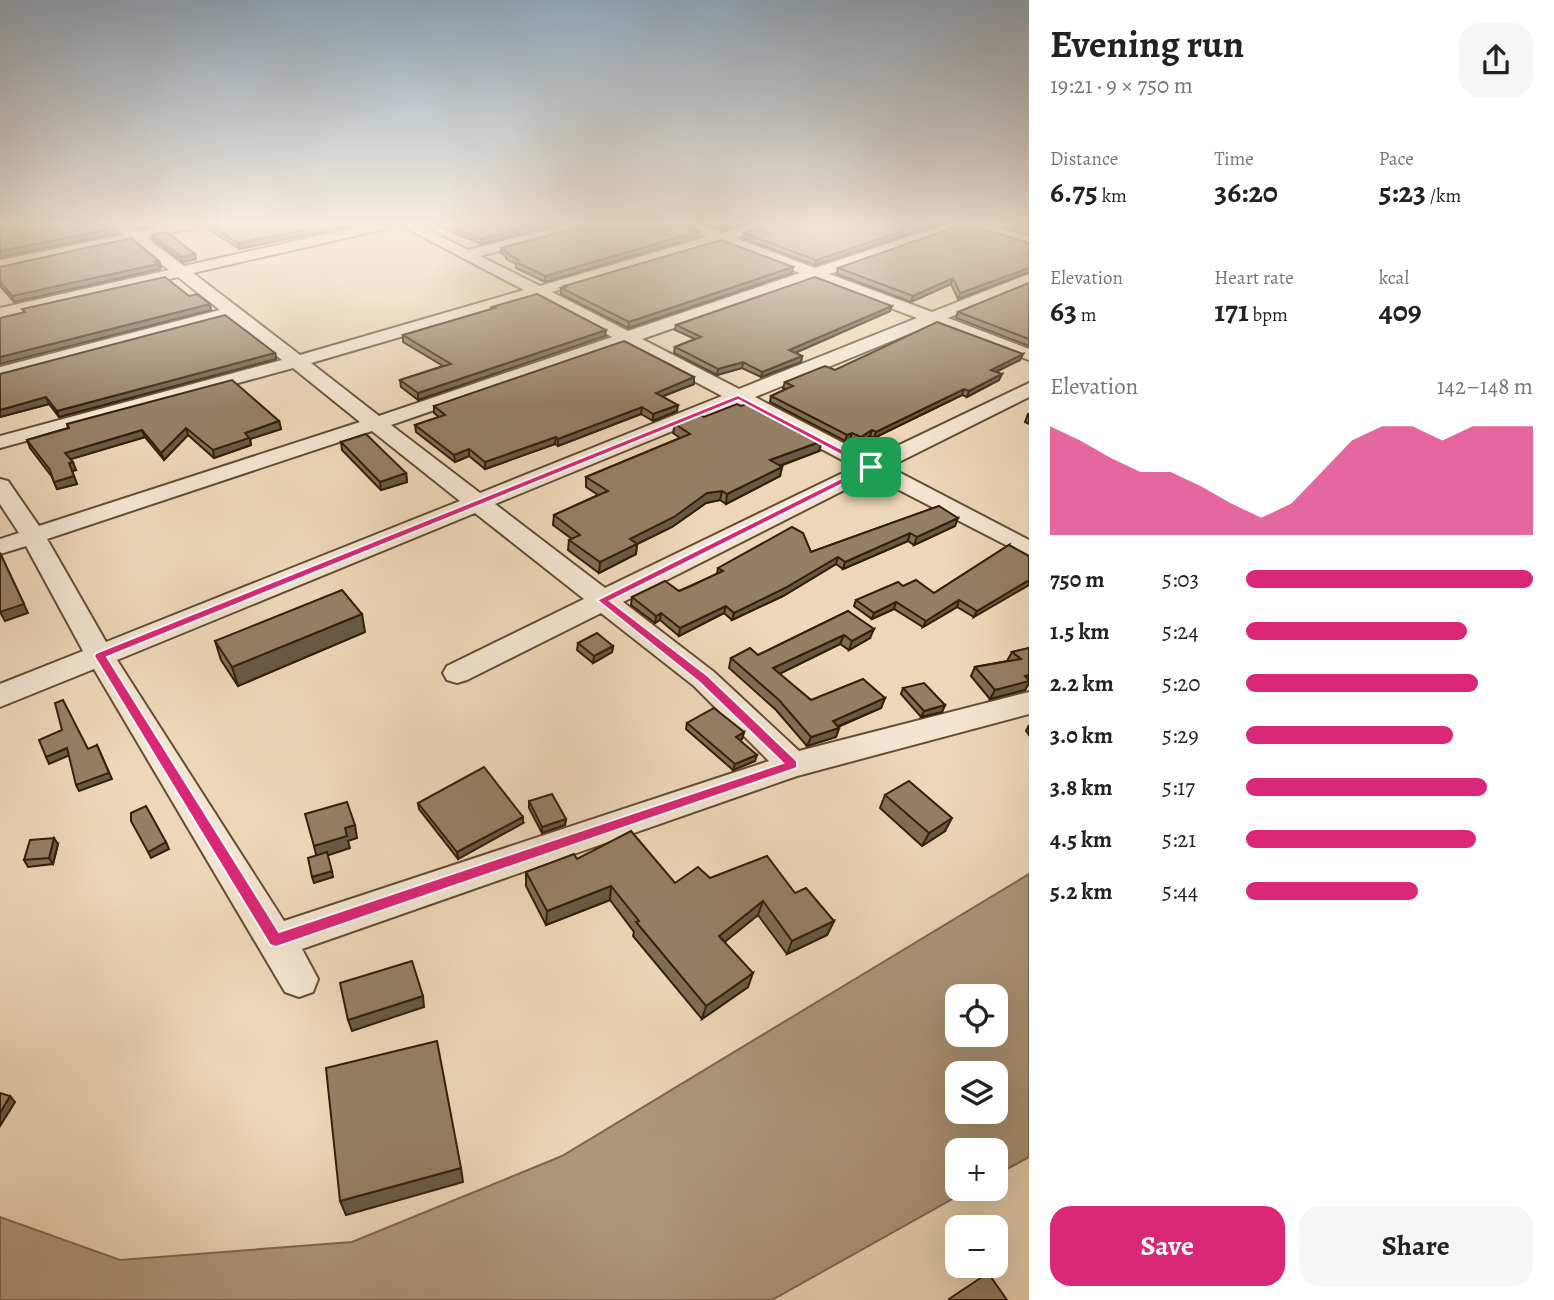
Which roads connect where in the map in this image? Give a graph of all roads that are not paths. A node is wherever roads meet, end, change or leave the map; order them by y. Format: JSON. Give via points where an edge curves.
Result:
{"nodes":[{"id":1,"x":121,"y":286,"type":"edge"},
{"id":2,"x":198,"y":286,"type":"edge"},
{"id":3,"x":527,"y":286,"type":"edge"},
{"id":4,"x":556,"y":286,"type":"edge"},
{"id":5,"x":780,"y":286,"type":"edge"},
{"id":6,"x":846,"y":286,"type":"edge"},
{"id":7,"x":1012,"y":286,"type":"edge"},
{"id":8,"x":538,"y":291,"type":"junction"},
{"id":9,"x":232,"y":312,"type":"junction"},
{"id":10,"x":0,"y":313,"type":"edge"},
{"id":11,"x":932,"y":318,"type":"junction"},
{"id":12,"x":625,"y":338,"type":"junction"},
{"id":13,"x":1029,"y":355,"type":"edge"},
{"id":14,"x":296,"y":362,"type":"junction"},
{"id":15,"x":0,"y":373,"type":"edge"},
{"id":16,"x":1029,"y":389,"type":"edge"},
{"id":17,"x":738,"y":397,"type":"junction"},
{"id":18,"x":376,"y":424,"type":"junction"},
{"id":19,"x":0,"y":442,"type":"edge"},
{"id":20,"x":871,"y":467,"type":"junction"},
{"id":21,"x":0,"y":486,"type":"edge"},
{"id":22,"x":477,"y":503,"type":"junction"},
{"id":23,"x":33,"y":536,"type":"junction"},
{"id":24,"x":0,"y":547,"type":"edge"},
{"id":25,"x":1029,"y":550,"type":"edge"},
{"id":26,"x":602,"y":600,"type":"junction"},
{"id":27,"x":100,"y":656,"type":"junction"},
{"id":28,"x":457,"y":673,"type":"dead end"},
{"id":29,"x":0,"y":696,"type":"edge"},
{"id":30,"x":1029,"y":703,"type":"edge"},
{"id":31,"x":793,"y":765,"type":"junction"},
{"id":32,"x":276,"y":940,"type":"junction"},
{"id":33,"x":299,"y":979,"type":"dead end"}],
"edges":[{"from":1,"to":10,"type":"street"},
{"from":2,"to":9,"type":"street"},
{"from":3,"to":8,"type":"street"},
{"from":4,"to":8,"type":"street"},
{"from":5,"to":12,"type":"street"},
{"from":6,"to":11,"type":"street"},
{"from":7,"to":11,"type":"street"},
{"from":8,"to":12,"type":"street"},
{"from":8,"to":14,"type":"street"},
{"from":9,"to":14,"type":"street"},
{"from":9,"to":15,"type":"street"},
{"from":11,"to":13,"type":"street"},
{"from":11,"to":17,"type":"street"},
{"from":12,"to":17,"type":"street"},
{"from":12,"to":18,"type":"street"},
{"from":14,"to":18,"type":"street"},
{"from":14,"to":19,"type":"street"},
{"from":16,"to":20,"type":"street"},
{"from":17,"to":20,"type":"street"},
{"from":17,"to":22,"type":"street"},
{"from":18,"to":22,"type":"street"},
{"from":18,"to":23,"type":"street"},
{"from":20,"to":25,"type":"street"},
{"from":20,"to":26,"type":"street"},
{"from":21,"to":23,"type":"street"},
{"from":22,"to":26,"type":"street"},
{"from":22,"to":27,"type":"street"},
{"from":23,"to":24,"type":"street"},
{"from":23,"to":27,"type":"street"},
{"from":26,"to":28,"type":"street"},
{"from":26,"to":31,"type":"street","via":[[704,679]]},
{"from":27,"to":29,"type":"street"},
{"from":27,"to":32,"type":"street"},
{"from":30,"to":31,"type":"street"},
{"from":31,"to":32,"type":"street"},
{"from":32,"to":33,"type":"street"}]}
